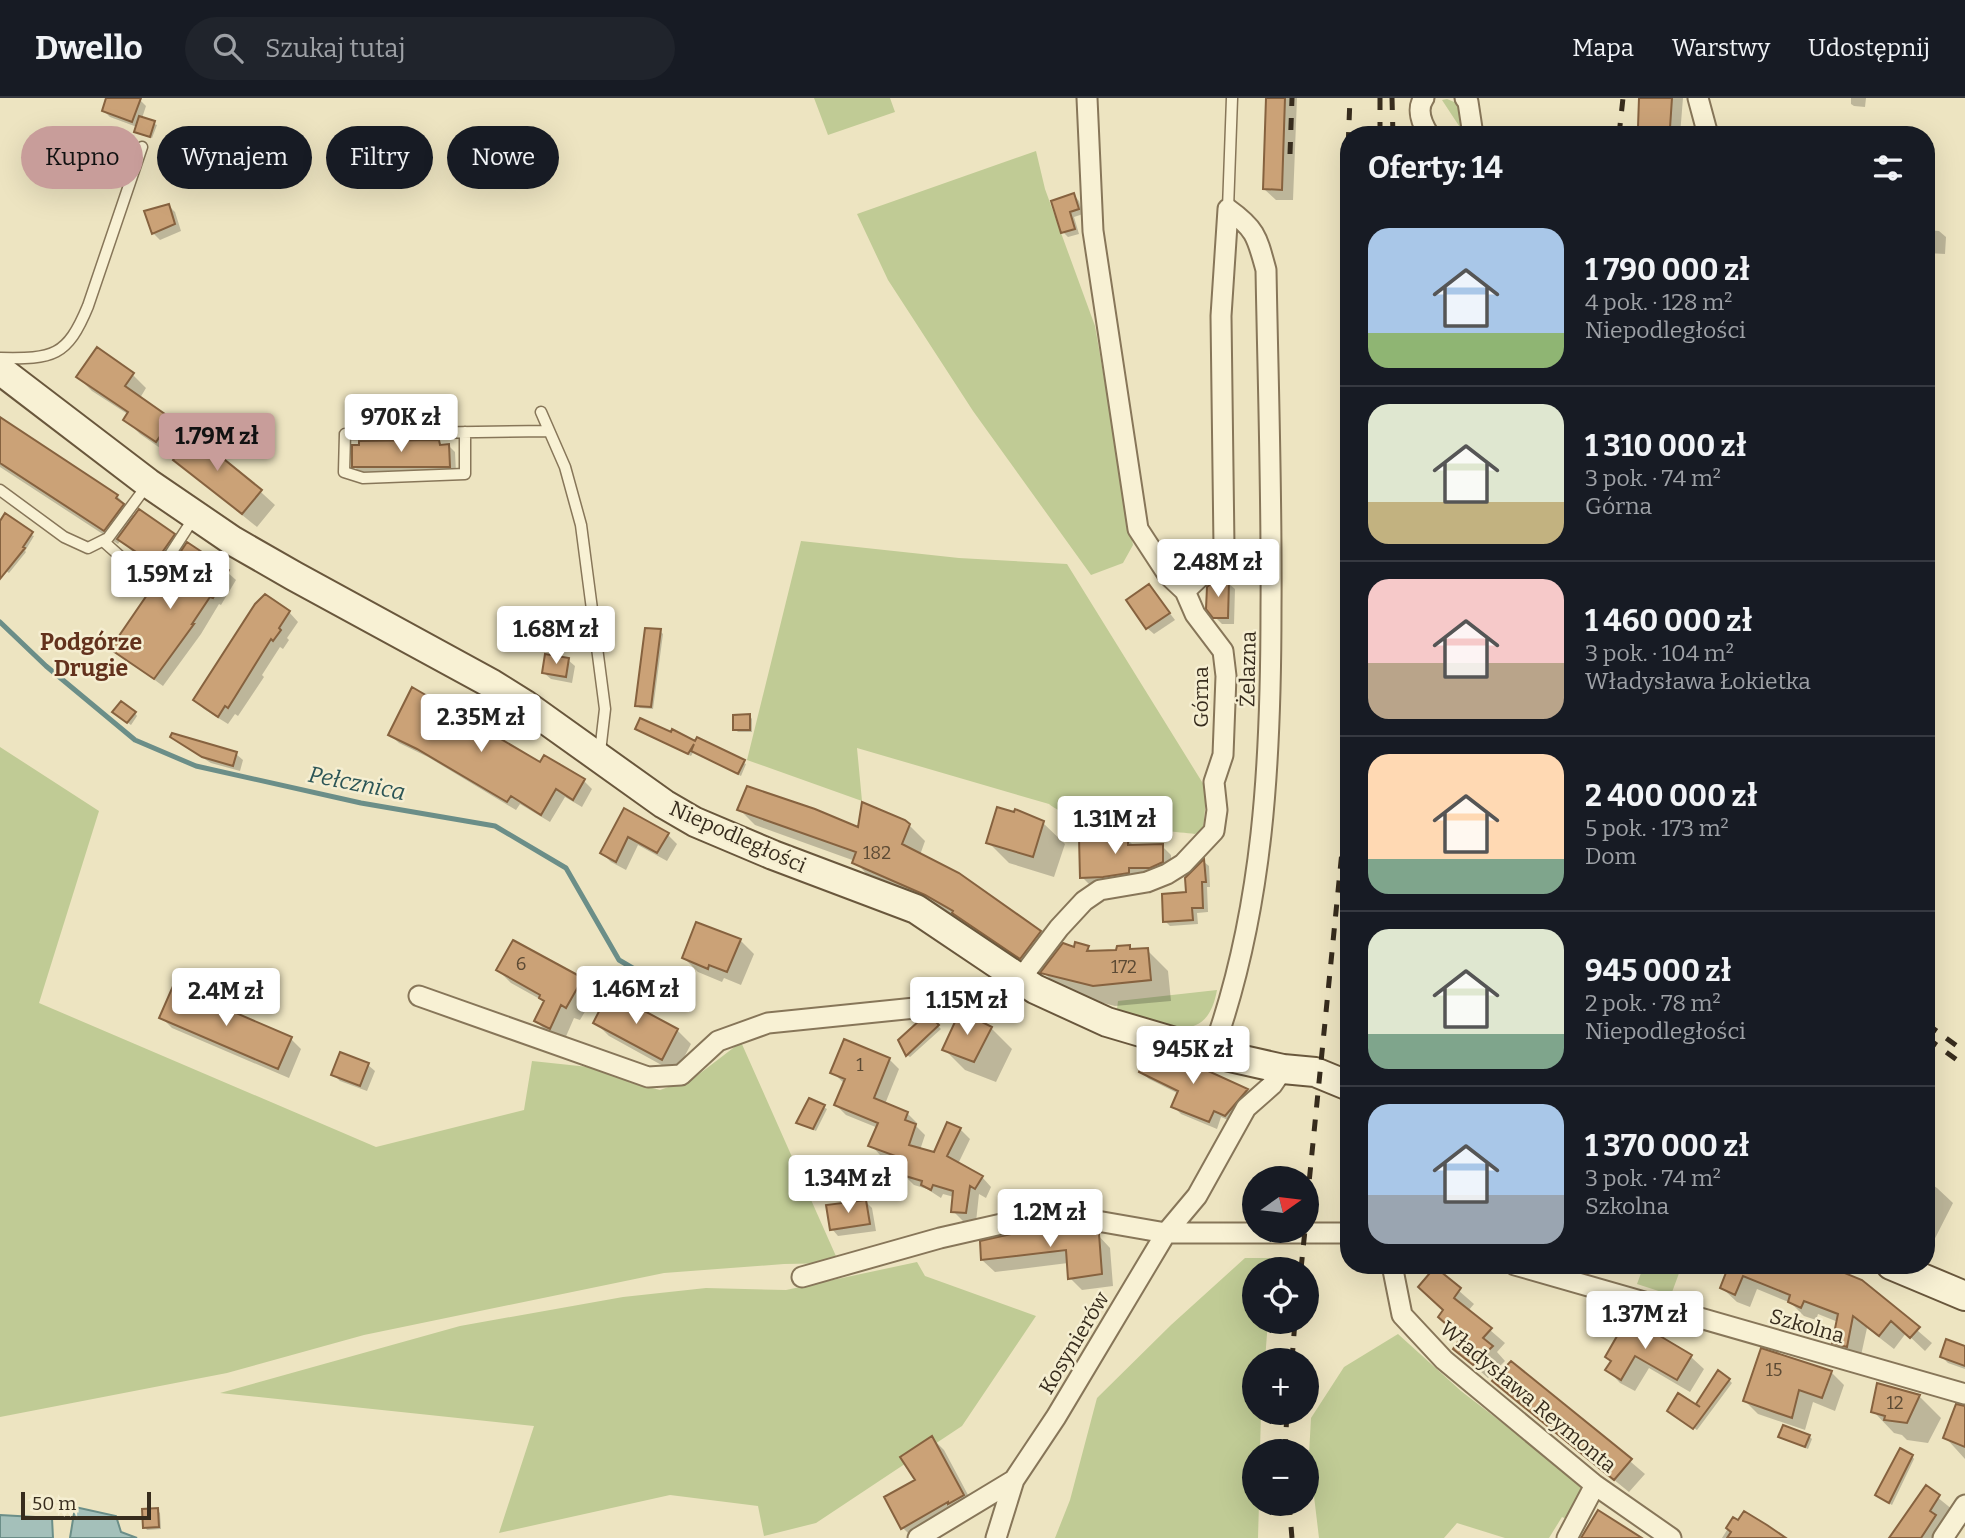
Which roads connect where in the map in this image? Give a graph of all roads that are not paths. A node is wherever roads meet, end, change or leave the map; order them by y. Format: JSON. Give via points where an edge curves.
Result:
{"nodes":[{"id":1,"x":1087,"y":98,"type":"edge"},
{"id":2,"x":1232,"y":98,"type":"edge"},
{"id":3,"x":1424,"y":98,"type":"edge"},
{"id":4,"x":1465,"y":98,"type":"edge"},
{"id":5,"x":1698,"y":98,"type":"edge"},
{"id":6,"x":1425,"y":126,"type":"edge"},
{"id":7,"x":1472,"y":126,"type":"edge"},
{"id":8,"x":1706,"y":126,"type":"edge"},
{"id":9,"x":128,"y":189,"type":"edge"},
{"id":10,"x":1228,"y":209,"type":"junction"},
{"id":11,"x":0,"y":358,"type":"edge"},
{"id":12,"x":0,"y":370,"type":"edge"},
{"id":13,"x":541,"y":412,"type":"dead end"},
{"id":14,"x":549,"y":431,"type":"junction"},
{"id":15,"x":465,"y":432,"type":"junction"},
{"id":16,"x":148,"y":483,"type":"junction"},
{"id":17,"x":1,"y":493,"type":"edge"},
{"id":18,"x":196,"y":516,"type":"junction"},
{"id":19,"x":103,"y":541,"type":"junction"},
{"id":20,"x":1185,"y":591,"type":"junction"},
{"id":21,"x":599,"y":759,"type":"junction"},
{"id":22,"x":1021,"y":978,"type":"junction"},
{"id":23,"x":419,"y":996,"type":"dead end"},
{"id":24,"x":1212,"y":1053,"type":"junction"},
{"id":25,"x":1283,"y":1069,"type":"junction"},
{"id":26,"x":1340,"y":1082,"type":"edge"},
{"id":27,"x":1166,"y":1233,"type":"junction"},
{"id":28,"x":1340,"y":1233,"type":"edge"},
{"id":29,"x":1394,"y":1274,"type":"edge"},
{"id":30,"x":1546,"y":1274,"type":"edge"},
{"id":31,"x":1912,"y":1274,"type":"edge"},
{"id":32,"x":802,"y":1277,"type":"dead end"},
{"id":33,"x":1965,"y":1296,"type":"edge"},
{"id":34,"x":1965,"y":1394,"type":"edge"},
{"id":35,"x":1014,"y":1480,"type":"junction"},
{"id":36,"x":1595,"y":1485,"type":"junction"},
{"id":37,"x":1965,"y":1505,"type":"edge"},
{"id":38,"x":918,"y":1538,"type":"edge"},
{"id":39,"x":996,"y":1538,"type":"edge"},
{"id":40,"x":1567,"y":1538,"type":"edge"},
{"id":41,"x":1671,"y":1538,"type":"edge"},
{"id":42,"x":1943,"y":1538,"type":"edge"}],
"edges":[{"from":1,"to":20,"type":"street","via":[[1093,231],[1138,529],[1168,575]]},
{"from":2,"to":10,"type":"lane"},
{"from":3,"to":6,"type":"street","via":[[1420,114]]},
{"from":4,"to":7,"type":"street"},
{"from":5,"to":8,"type":"street"},
{"from":9,"to":11,"type":"lane","via":[[88,306],[70,342],[57,352],[32,358]]},
{"from":10,"to":20,"type":"street","via":[[1221,316],[1224,547]]},
{"from":10,"to":24,"type":"street","name":"Żelazna","via":[[1249,223],[1266,270],[1271,677],[1260,853],[1241,963]]},
{"from":12,"to":16,"type":"main road","name":"Niepodległości"},
{"from":13,"to":14,"type":"lane"},
{"from":14,"to":15,"type":"lane"},
{"from":14,"to":21,"type":"lane","via":[[565,467],[581,525],[605,709]]},
{"from":15,"to":15,"type":"lane","via":[[345,434],[344,472],[363,478],[465,474]]},
{"from":16,"to":18,"type":"main road","name":"Niepodległości"},
{"from":16,"to":19,"type":"lane"},
{"from":17,"to":19,"type":"lane","via":[[64,537],[88,548]]},
{"from":18,"to":19,"type":"lane","via":[[162,567],[152,574],[141,575]]},
{"from":18,"to":21,"type":"main road","name":"Niepodległości","via":[[293,576],[492,684]]},
{"from":20,"to":22,"type":"street","name":"Górna","via":[[1195,614],[1223,651],[1223,755],[1214,782],[1214,831],[1167,874],[1100,890],[1084,901]]},
{"from":21,"to":22,"type":"main road","name":"Niepodległości","via":[[695,822],[916,909]]},
{"from":22,"to":23,"type":"street","via":[[993,990],[915,1008],[768,1023],[718,1041],[681,1075],[648,1077]]},
{"from":22,"to":24,"type":"main road","name":"Niepodległości","via":[[1107,1022]]},
{"from":24,"to":25,"type":"main road","name":"Niepodległości"},
{"from":25,"to":26,"type":"main road","name":"Niepodległości","via":[[1315,1072]]},
{"from":25,"to":27,"type":"street","name":"Kosynierów","via":[[1246,1108],[1197,1196]]},
{"from":27,"to":28,"type":"street"},
{"from":27,"to":32,"type":"street","via":[[1097,1221],[1028,1218]]},
{"from":27,"to":35,"type":"street","name":"Kosynierów"},
{"from":29,"to":36,"type":"street","name":"Władysława Reymonta","via":[[1402,1315],[1444,1360]]},
{"from":30,"to":34,"type":"street","name":"Szkolna"},
{"from":31,"to":33,"type":"main road"},
{"from":35,"to":38,"type":"street","name":"Kosynierów"},
{"from":35,"to":39,"type":"street"},
{"from":36,"to":40,"type":"street"},
{"from":36,"to":41,"type":"street","name":"Władysława Reymonta"},
{"from":37,"to":42,"type":"street"}]}
